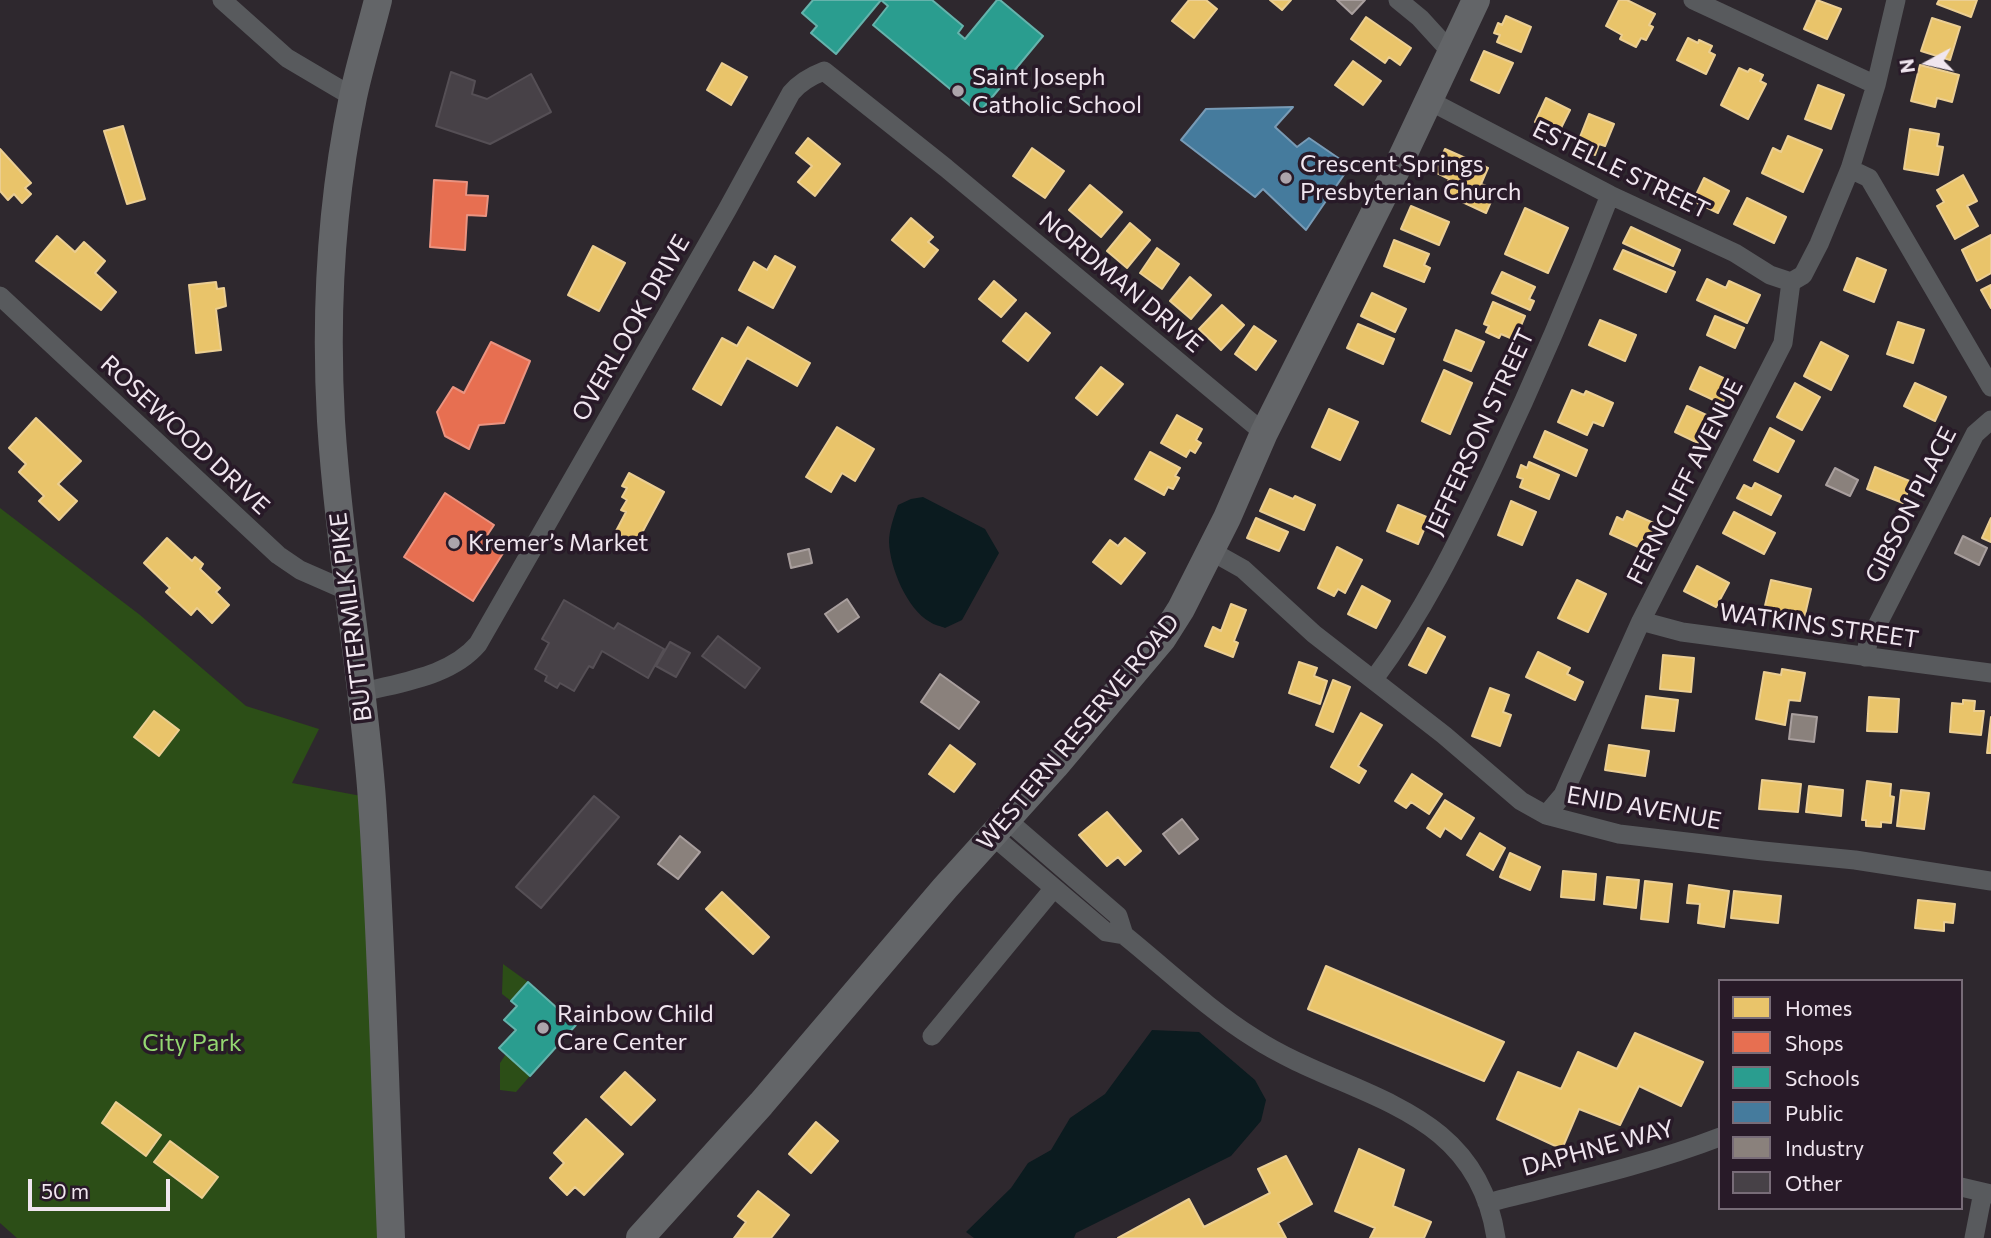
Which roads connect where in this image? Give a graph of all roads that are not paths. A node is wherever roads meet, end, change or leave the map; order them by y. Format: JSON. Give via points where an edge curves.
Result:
{"nodes":[{"id":1,"x":222,"y":0,"type":"edge"},
{"id":2,"x":378,"y":0,"type":"edge"},
{"id":3,"x":1398,"y":0,"type":"edge"},
{"id":4,"x":1476,"y":0,"type":"edge"},
{"id":5,"x":1693,"y":0,"type":"edge"},
{"id":6,"x":1896,"y":0,"type":"edge"},
{"id":7,"x":1451,"y":52,"type":"junction"},
{"id":8,"x":1876,"y":85,"type":"junction"},
{"id":9,"x":353,"y":97,"type":"junction"},
{"id":10,"x":1428,"y":100,"type":"junction"},
{"id":11,"x":946,"y":168,"type":"joint"},
{"id":12,"x":1850,"y":169,"type":"junction"},
{"id":13,"x":1610,"y":195,"type":"junction"},
{"id":14,"x":1791,"y":282,"type":"junction"},
{"id":15,"x":0,"y":296,"type":"edge"},
{"id":16,"x":1991,"y":387,"type":"edge"},
{"id":17,"x":1991,"y":420,"type":"edge"},
{"id":18,"x":1264,"y":433,"type":"junction"},
{"id":19,"x":1211,"y":551,"type":"junction"},
{"id":20,"x":348,"y":591,"type":"junction"},
{"id":21,"x":1642,"y":621,"type":"junction"},
{"id":22,"x":1865,"y":657,"type":"junction"},
{"id":23,"x":1991,"y":673,"type":"edge"},
{"id":24,"x":1374,"y":679,"type":"junction"},
{"id":25,"x":360,"y":693,"type":"junction"},
{"id":26,"x":1546,"y":815,"type":"junction"},
{"id":27,"x":1000,"y":828,"type":"junction"},
{"id":28,"x":1991,"y":881,"type":"edge"},
{"id":29,"x":1054,"y":888,"type":"junction"},
{"id":30,"x":1124,"y":935,"type":"junction"},
{"id":31,"x":932,"y":1037,"type":"dead end"},
{"id":32,"x":1718,"y":1139,"type":"edge"},
{"id":33,"x":1963,"y":1187,"type":"edge"},
{"id":34,"x":1987,"y":1193,"type":"edge"},
{"id":35,"x":1487,"y":1203,"type":"junction"},
{"id":36,"x":391,"y":1238,"type":"edge"},
{"id":37,"x":640,"y":1238,"type":"edge"},
{"id":38,"x":1496,"y":1238,"type":"edge"},
{"id":39,"x":1974,"y":1238,"type":"edge"}],
"edges":[{"from":1,"to":9,"type":"street","via":[[287,58]]},
{"from":2,"to":9,"type":"street","name":"BUTTERMILK PIKE"},
{"from":3,"to":7,"type":"street"},
{"from":4,"to":7,"type":"street","name":"WESTERN RESERVE ROAD"},
{"from":5,"to":8,"type":"street"},
{"from":6,"to":8,"type":"street"},
{"from":7,"to":10,"type":"street","name":"WESTERN RESERVE ROAD"},
{"from":8,"to":12,"type":"street"},
{"from":9,"to":20,"type":"street","name":"BUTTERMILK PIKE","via":[[332,250],[329,341],[331,420]]},
{"from":10,"to":13,"type":"street","name":"ESTELLE STREET"},
{"from":10,"to":18,"type":"street","name":"WESTERN RESERVE ROAD"},
{"from":11,"to":18,"type":"street","name":"NORDMAN DRIVE"},
{"from":11,"to":25,"type":"street","name":"OVERLOOK DRIVE","via":[[824,71],[798,85],[478,644],[461,660],[429,675]]},
{"from":12,"to":14,"type":"street","via":[[1803,275]]},
{"from":12,"to":16,"type":"street","via":[[1869,178]]},
{"from":13,"to":14,"type":"street","name":"ESTELLE STREET"},
{"from":13,"to":24,"type":"street","name":"JEFFERSON STREET","via":[[1547,350],[1475,505],[1412,624]]},
{"from":14,"to":21,"type":"street","name":"FERNCLIFF AVENUE","via":[[1783,343]]},
{"from":15,"to":20,"type":"street","name":"ROSEWOOD DRIVE","via":[[278,555]]},
{"from":17,"to":22,"type":"street","name":"GIBSON PLACE","via":[[1975,434],[1868,643]]},
{"from":18,"to":19,"type":"street","name":"WESTERN RESERVE ROAD"},
{"from":19,"to":24,"type":"street","name":"ENID AVENUE","via":[[1243,569],[1314,634]]},
{"from":19,"to":27,"type":"street","name":"WESTERN RESERVE ROAD","via":[[1162,639]]},
{"from":20,"to":25,"type":"street","name":"BUTTERMILK PIKE"},
{"from":21,"to":22,"type":"street","name":"WATKINS STREET","via":[[1682,632]]},
{"from":21,"to":26,"type":"street","name":"FERNCLIFF AVENUE","via":[[1563,795]]},
{"from":22,"to":23,"type":"street","name":"WATKINS STREET"},
{"from":24,"to":26,"type":"street","name":"ENID AVENUE","via":[[1521,801]]},
{"from":25,"to":36,"type":"street","name":"BUTTERMILK PIKE","via":[[372,798]]},
{"from":26,"to":28,"type":"street","name":"ENID AVENUE","via":[[1619,834],[1855,860]]},
{"from":27,"to":29,"type":"street"},
{"from":27,"to":30,"type":"street","via":[[1118,916]]},
{"from":27,"to":37,"type":"street","name":"WESTERN RESERVE ROAD"},
{"from":29,"to":30,"type":"street","via":[[1106,932]]},
{"from":29,"to":31,"type":"street"},
{"from":30,"to":35,"type":"street","via":[[1252,1037],[1396,1105],[1437,1130],[1466,1161]]},
{"from":32,"to":35,"type":"street","name":"DAPHNE WAY"},
{"from":33,"to":34,"type":"street"},
{"from":34,"to":39,"type":"street"},
{"from":35,"to":38,"type":"street"}]}
